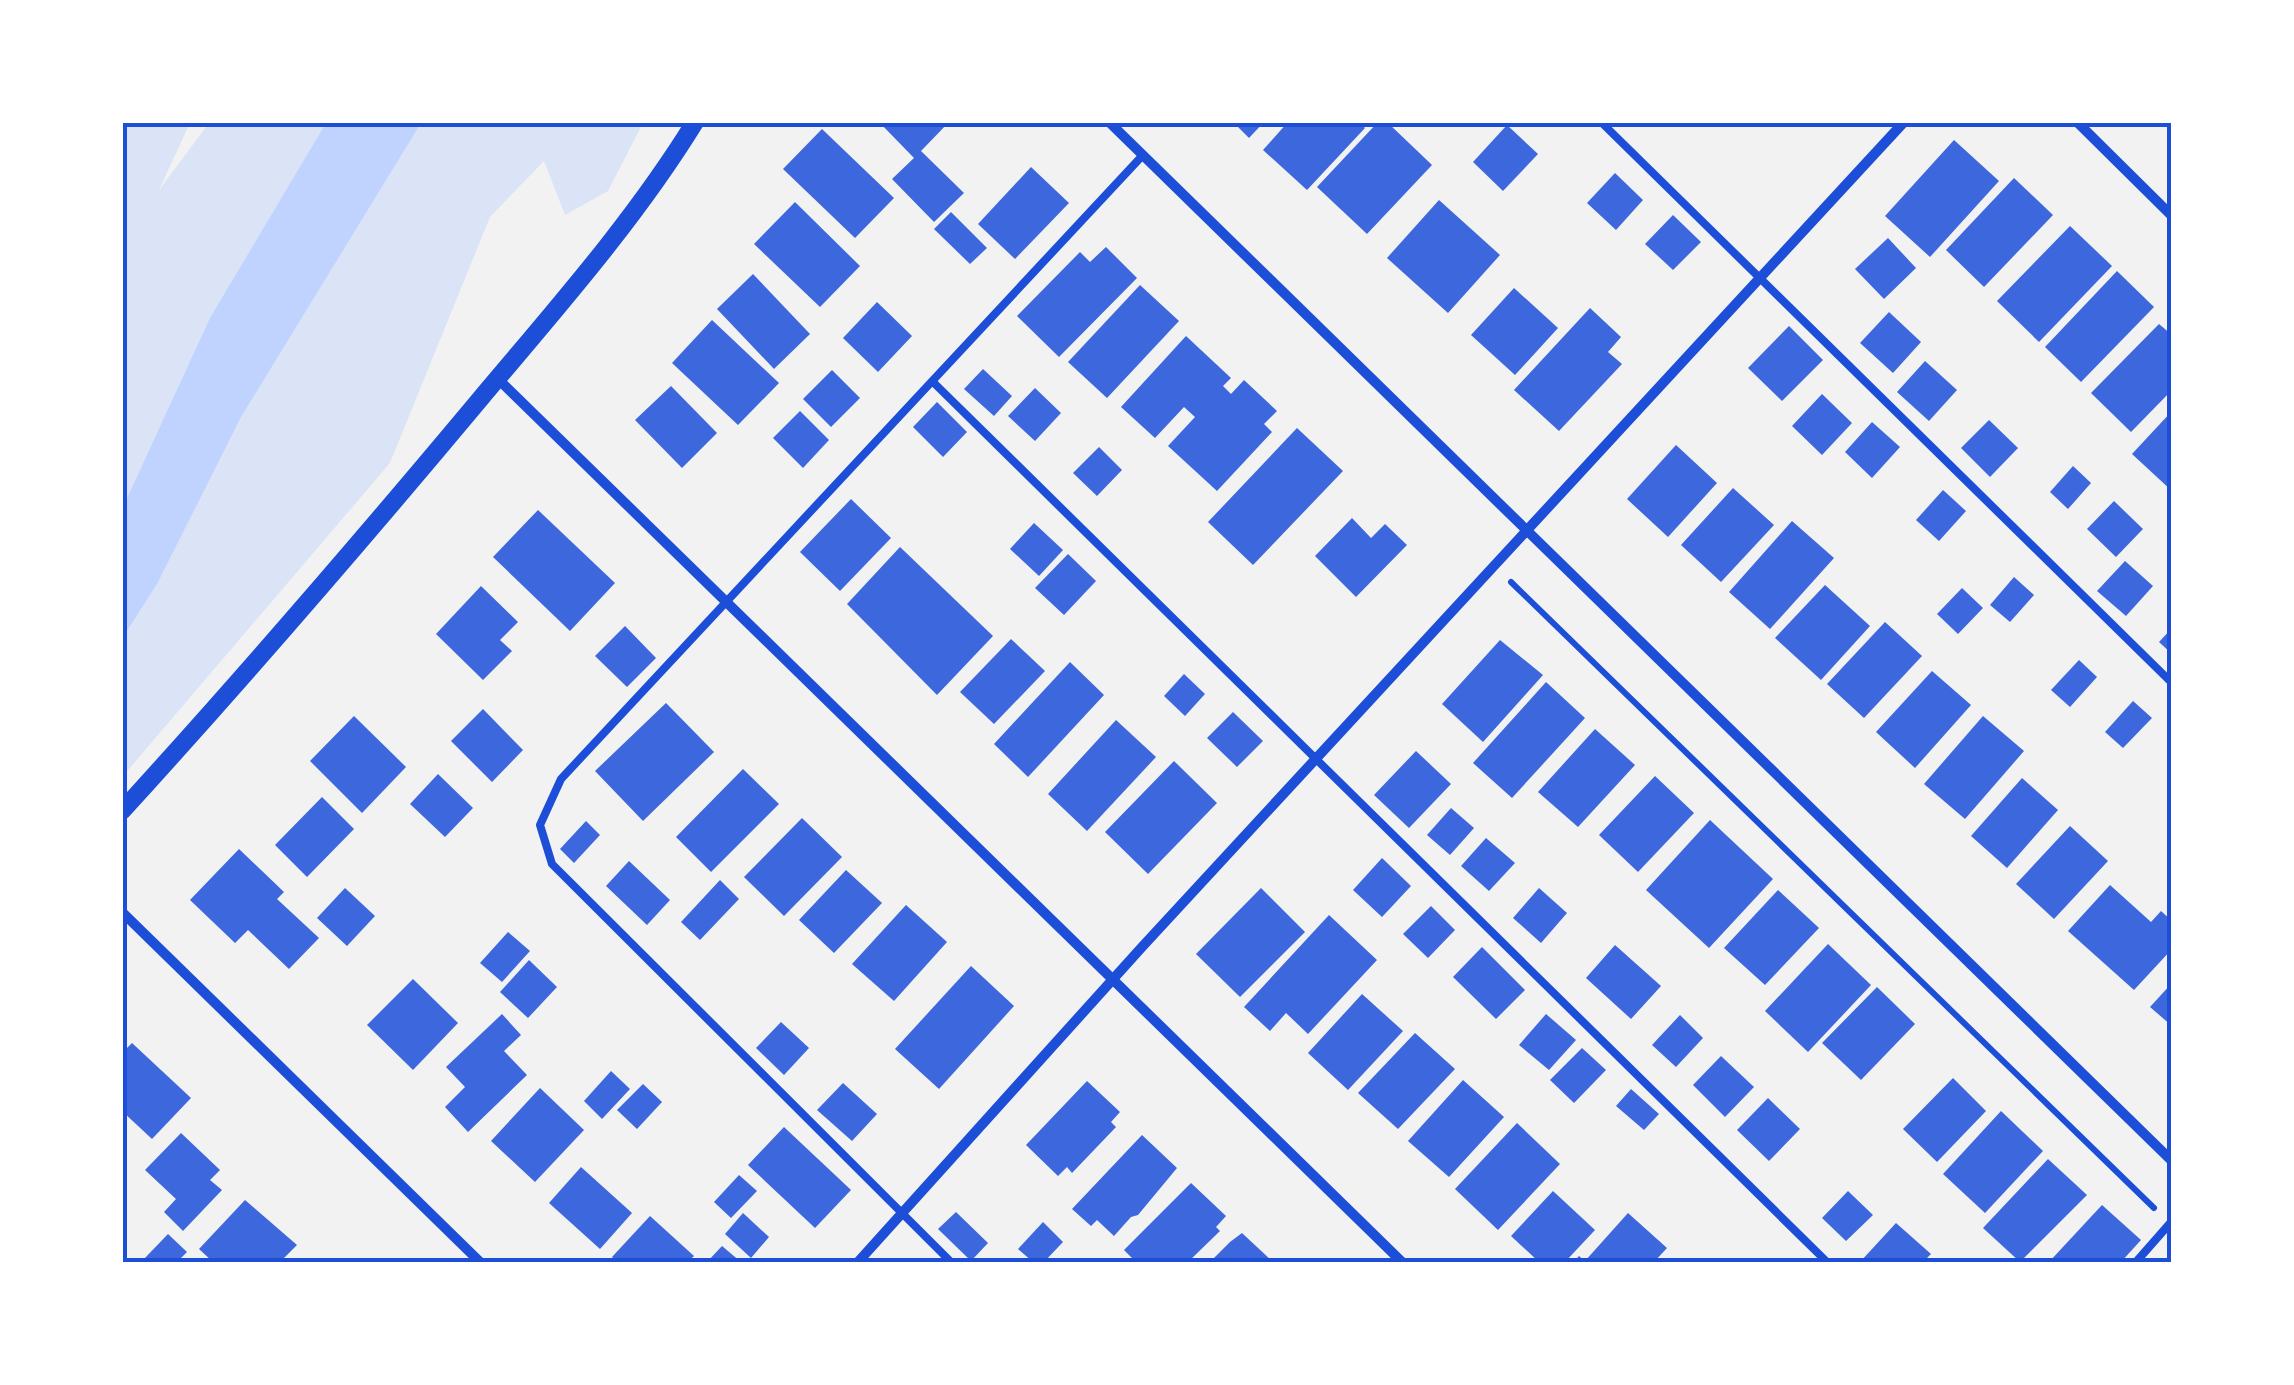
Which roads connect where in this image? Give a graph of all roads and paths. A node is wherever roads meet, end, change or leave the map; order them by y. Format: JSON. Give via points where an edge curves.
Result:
{"nodes":[{"id":1,"x":695,"y":122,"type":"edge"},
{"id":2,"x":1110,"y":122,"type":"edge"},
{"id":3,"x":1601,"y":122,"type":"edge"},
{"id":4,"x":1904,"y":122,"type":"edge"},
{"id":5,"x":2077,"y":122,"type":"edge"},
{"id":6,"x":1143,"y":155,"type":"junction"},
{"id":7,"x":2172,"y":216,"type":"edge"},
{"id":8,"x":1761,"y":278,"type":"junction"},
{"id":9,"x":497,"y":378,"type":"junction"},
{"id":10,"x":933,"y":382,"type":"junction"},
{"id":11,"x":1528,"y":532,"type":"junction"},
{"id":12,"x":1510,"y":581,"type":"dead end"},
{"id":13,"x":727,"y":602,"type":"junction"},
{"id":14,"x":2172,"y":683,"type":"edge"},
{"id":15,"x":1319,"y":758,"type":"junction"},
{"id":16,"x":122,"y":812,"type":"edge"},
{"id":17,"x":122,"y":912,"type":"edge"},
{"id":18,"x":1112,"y":980,"type":"junction"},
{"id":19,"x":2172,"y":1161,"type":"edge"},
{"id":20,"x":903,"y":1213,"type":"junction"},
{"id":21,"x":2171,"y":1222,"type":"edge"},
{"id":22,"x":480,"y":1262,"type":"edge"},
{"id":23,"x":858,"y":1262,"type":"edge"},
{"id":24,"x":951,"y":1262,"type":"edge"},
{"id":25,"x":1402,"y":1262,"type":"edge"},
{"id":26,"x":1827,"y":1262,"type":"edge"},
{"id":27,"x":2136,"y":1262,"type":"edge"}],
"edges":[{"from":1,"to":9,"type":"street","via":[[630,216]]},
{"from":2,"to":6,"type":"street"},
{"from":3,"to":8,"type":"lane"},
{"from":4,"to":8,"type":"street"},
{"from":5,"to":7,"type":"street"},
{"from":6,"to":10,"type":"lane"},
{"from":6,"to":11,"type":"street"},
{"from":8,"to":11,"type":"street"},
{"from":8,"to":14,"type":"lane"},
{"from":9,"to":13,"type":"street"},
{"from":9,"to":16,"type":"street","via":[[297,618]]},
{"from":10,"to":13,"type":"lane"},
{"from":10,"to":15,"type":"lane"},
{"from":11,"to":15,"type":"street"},
{"from":11,"to":19,"type":"street"},
{"from":12,"to":21,"type":"path"},
{"from":13,"to":18,"type":"street"},
{"from":13,"to":20,"type":"lane","via":[[562,780],[540,825],[552,864]]},
{"from":15,"to":18,"type":"street"},
{"from":15,"to":26,"type":"lane"},
{"from":17,"to":22,"type":"street"},
{"from":18,"to":20,"type":"street"},
{"from":18,"to":25,"type":"street"},
{"from":20,"to":23,"type":"street"},
{"from":20,"to":24,"type":"lane"},
{"from":21,"to":27,"type":"lane"}]}
